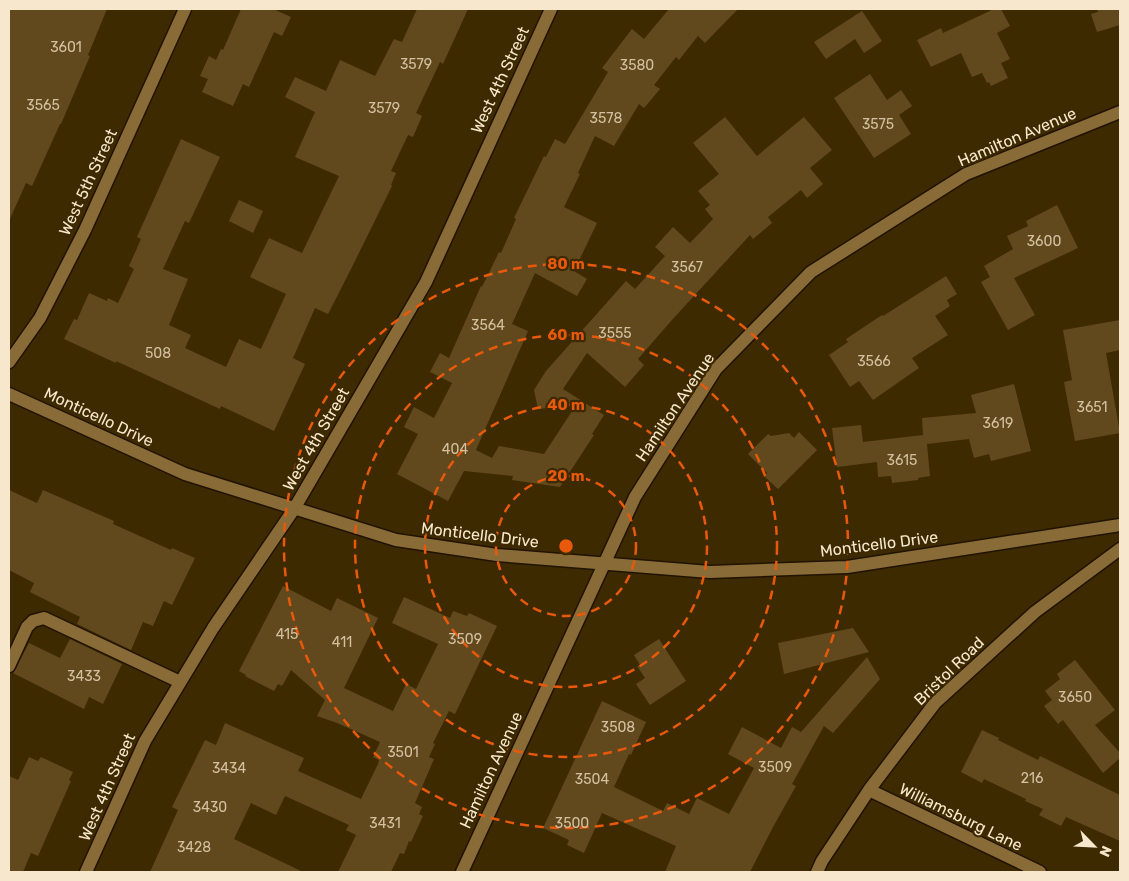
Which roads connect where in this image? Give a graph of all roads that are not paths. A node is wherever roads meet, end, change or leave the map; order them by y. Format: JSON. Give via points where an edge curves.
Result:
{"nodes":[{"id":1,"x":185,"y":9,"type":"edge"},
{"id":2,"x":551,"y":9,"type":"edge"},
{"id":3,"x":1120,"y":112,"type":"edge"},
{"id":4,"x":9,"y":362,"type":"edge"},
{"id":5,"x":9,"y":394,"type":"edge"},
{"id":6,"x":294,"y":508,"type":"junction"},
{"id":7,"x":1120,"y":525,"type":"edge"},
{"id":8,"x":1120,"y":549,"type":"edge"},
{"id":9,"x":604,"y":564,"type":"junction"},
{"id":10,"x":9,"y":666,"type":"edge"},
{"id":11,"x":180,"y":682,"type":"junction"},
{"id":12,"x":869,"y":790,"type":"junction"},
{"id":13,"x":86,"y":872,"type":"edge"},
{"id":14,"x":462,"y":872,"type":"edge"},
{"id":15,"x":817,"y":872,"type":"edge"},
{"id":16,"x":1040,"y":872,"type":"edge"}],
"edges":[{"from":1,"to":4,"type":"street","name":"West 5th Street","via":[[84,230],[40,318]]},
{"from":2,"to":6,"type":"street","name":"West 4th Street","via":[[426,282]]},
{"from":3,"to":9,"type":"street","name":"Hamilton Avenue","via":[[966,174],[811,272],[716,369],[635,496]]},
{"from":5,"to":6,"type":"street","name":"Monticello Drive","via":[[185,474]]},
{"from":6,"to":9,"type":"street","name":"Monticello Drive","via":[[396,540],[497,555]]},
{"from":6,"to":11,"type":"street","name":"West 4th Street"},
{"from":7,"to":9,"type":"street","name":"Monticello Drive","via":[[847,567],[710,572]]},
{"from":8,"to":12,"type":"street","name":"Bristol Road","via":[[1035,612],[935,703]]},
{"from":9,"to":14,"type":"street","name":"Hamilton Avenue"},
{"from":10,"to":11,"type":"street","via":[[27,627],[44,618]]},
{"from":11,"to":13,"type":"street","name":"West 4th Street","via":[[145,741]]},
{"from":12,"to":15,"type":"street","name":"Bristol Road"},
{"from":12,"to":16,"type":"street","name":"Williamsburg Lane"}]}
